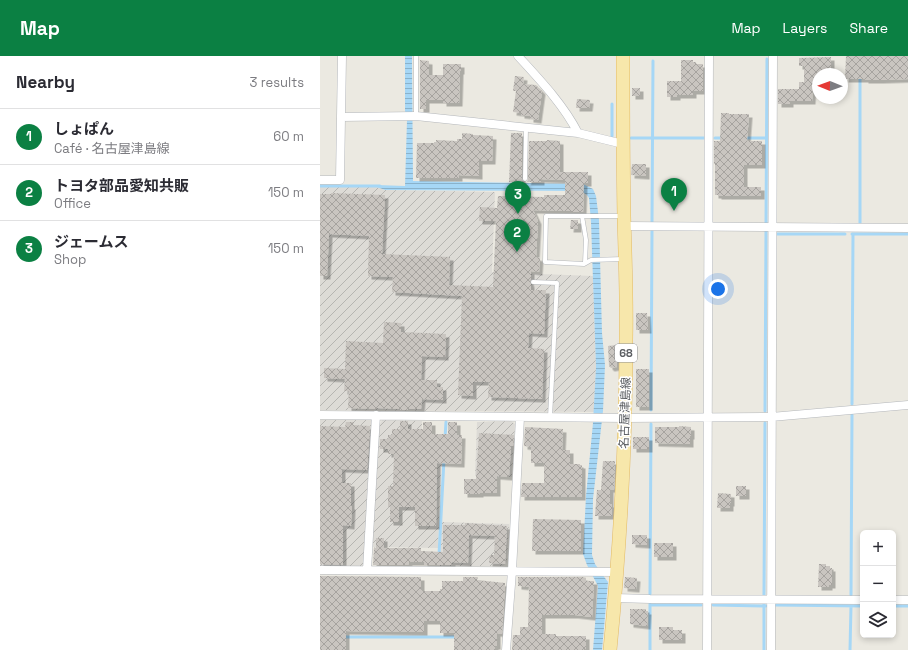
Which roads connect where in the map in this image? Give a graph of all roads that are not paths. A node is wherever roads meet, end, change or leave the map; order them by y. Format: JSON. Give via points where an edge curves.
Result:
{"nodes":[{"id":1,"x":342,"y":56,"type":"edge"},
{"id":2,"x":518,"y":56,"type":"edge"},
{"id":3,"x":624,"y":56,"type":"edge"},
{"id":4,"x":710,"y":56,"type":"edge"},
{"id":5,"x":773,"y":56,"type":"edge"},
{"id":6,"x":416,"y":57,"type":"dead end"},
{"id":7,"x":341,"y":116,"type":"junction"},
{"id":8,"x":415,"y":116,"type":"junction"},
{"id":9,"x":526,"y":128,"type":"junction"},
{"id":10,"x":578,"y":134,"type":"junction"},
{"id":11,"x":623,"y":144,"type":"junction"},
{"id":12,"x":525,"y":179,"type":"dead end"},
{"id":13,"x":320,"y":180,"type":"edge"},
{"id":14,"x":582,"y":216,"type":"junction"},
{"id":15,"x":624,"y":221,"type":"junction"},
{"id":16,"x":709,"y":227,"type":"junction"},
{"id":17,"x":772,"y":227,"type":"junction"},
{"id":18,"x":908,"y":228,"type":"edge"},
{"id":19,"x":625,"y":259,"type":"junction"},
{"id":20,"x":586,"y":263,"type":"junction"},
{"id":21,"x":533,"y":282,"type":"dead end"},
{"id":22,"x":908,"y":405,"type":"edge"},
{"id":23,"x":320,"y":415,"type":"edge"},
{"id":24,"x":376,"y":415,"type":"junction"},
{"id":25,"x":520,"y":417,"type":"junction"},
{"id":26,"x":550,"y":417,"type":"junction"},
{"id":27,"x":625,"y":418,"type":"junction"},
{"id":28,"x":708,"y":418,"type":"junction"},
{"id":29,"x":771,"y":418,"type":"junction"},
{"id":30,"x":320,"y":570,"type":"edge"},
{"id":31,"x":367,"y":570,"type":"junction"},
{"id":32,"x":512,"y":571,"type":"junction"},
{"id":33,"x":617,"y":572,"type":"junction"},
{"id":34,"x":615,"y":598,"type":"junction"},
{"id":35,"x":707,"y":600,"type":"junction"},
{"id":36,"x":771,"y":600,"type":"junction"},
{"id":37,"x":860,"y":600,"type":"edge"},
{"id":38,"x":896,"y":600,"type":"edge"},
{"id":39,"x":908,"y":600,"type":"edge"},
{"id":40,"x":506,"y":650,"type":"edge"},
{"id":41,"x":610,"y":650,"type":"edge"},
{"id":42,"x":707,"y":650,"type":"edge"},
{"id":43,"x":770,"y":650,"type":"edge"}],
"edges":[{"from":1,"to":7,"type":"street"},
{"from":2,"to":10,"type":"street","via":[[550,92]]},
{"from":3,"to":11,"type":"main road","name":"名古屋津島線","number":"68"},
{"from":4,"to":16,"type":"street"},
{"from":5,"to":17,"type":"street"},
{"from":6,"to":8,"type":"lane"},
{"from":7,"to":8,"type":"street"},
{"from":7,"to":13,"type":"street","via":[[340,180]]},
{"from":8,"to":9,"type":"street"},
{"from":9,"to":10,"type":"street"},
{"from":9,"to":12,"type":"lane"},
{"from":10,"to":11,"type":"street"},
{"from":11,"to":15,"type":"main road","name":"名古屋津島線","number":"68"},
{"from":14,"to":15,"type":"lane","via":[[602,216]]},
{"from":14,"to":20,"type":"lane"},
{"from":14,"to":20,"type":"lane","via":[[546,216],[545,262]]},
{"from":15,"to":16,"type":"street"},
{"from":15,"to":19,"type":"main road","name":"名古屋津島線","number":"68"},
{"from":16,"to":17,"type":"street"},
{"from":16,"to":28,"type":"street"},
{"from":17,"to":18,"type":"street"},
{"from":17,"to":29,"type":"street"},
{"from":19,"to":20,"type":"lane","via":[[591,260]]},
{"from":19,"to":27,"type":"main road","name":"名古屋津島線","number":"68"},
{"from":21,"to":26,"type":"lane","via":[[557,283]]},
{"from":22,"to":29,"type":"street"},
{"from":23,"to":24,"type":"street"},
{"from":24,"to":25,"type":"street"},
{"from":24,"to":31,"type":"street"},
{"from":25,"to":26,"type":"street"},
{"from":25,"to":32,"type":"street"},
{"from":26,"to":27,"type":"street"},
{"from":27,"to":28,"type":"street"},
{"from":27,"to":33,"type":"main road","name":"名古屋津島線","number":"68"},
{"from":28,"to":29,"type":"street"},
{"from":28,"to":35,"type":"street"},
{"from":29,"to":36,"type":"street"},
{"from":30,"to":31,"type":"street"},
{"from":31,"to":32,"type":"street"},
{"from":32,"to":33,"type":"street"},
{"from":32,"to":40,"type":"street"},
{"from":33,"to":34,"type":"main road","name":"名古屋津島線","number":"68"},
{"from":34,"to":35,"type":"street"},
{"from":34,"to":41,"type":"main road","name":"名古屋津島線","number":"68"},
{"from":35,"to":36,"type":"street"},
{"from":35,"to":42,"type":"street"},
{"from":36,"to":37,"type":"street"},
{"from":36,"to":43,"type":"street"},
{"from":38,"to":39,"type":"street"}]}
